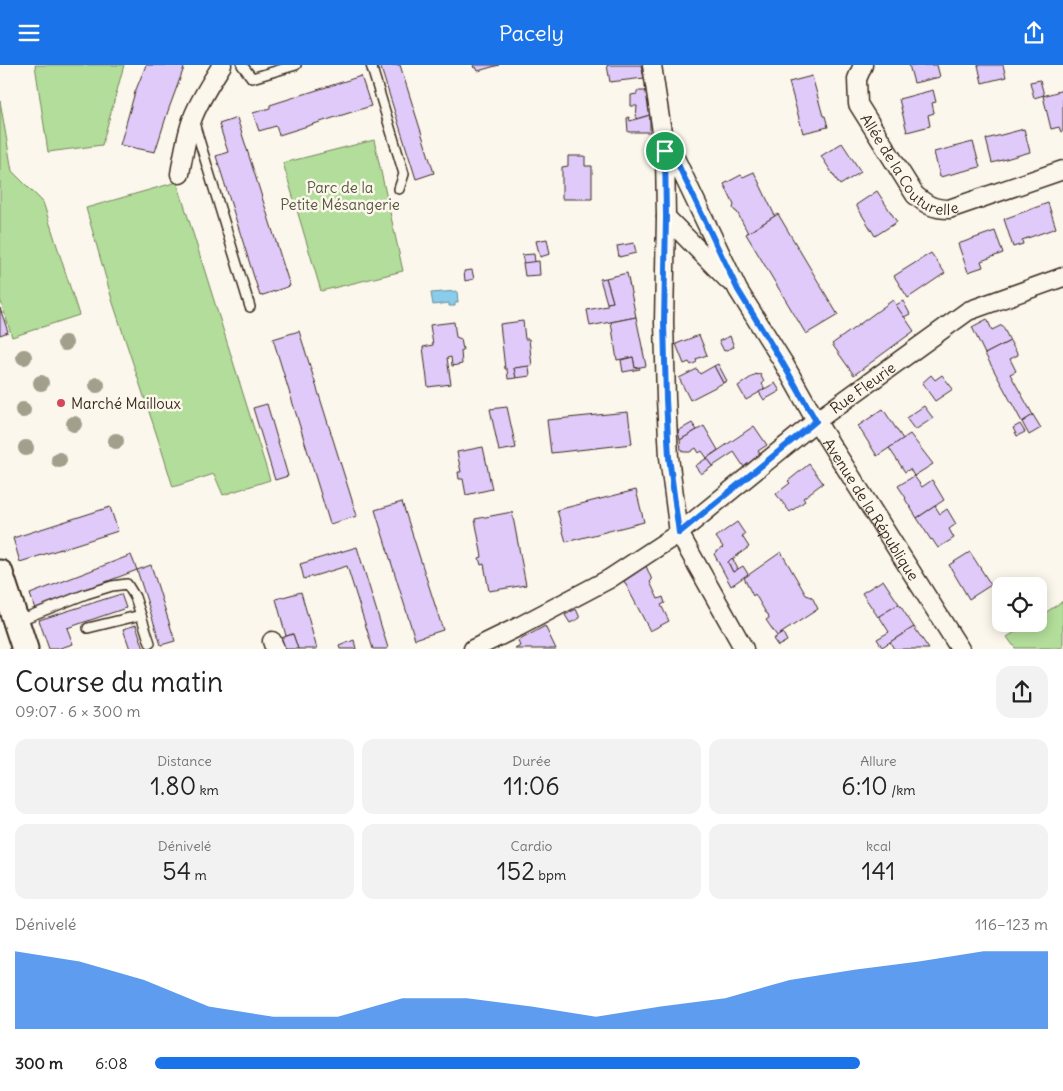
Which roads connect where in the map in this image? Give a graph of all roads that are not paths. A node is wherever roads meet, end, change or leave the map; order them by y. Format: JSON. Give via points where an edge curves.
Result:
{"nodes":[{"id":1,"x":222,"y":65,"type":"edge"},
{"id":2,"x":242,"y":65,"type":"edge"},
{"id":3,"x":296,"y":65,"type":"edge"},
{"id":4,"x":371,"y":65,"type":"edge"},
{"id":5,"x":652,"y":65,"type":"edge"},
{"id":6,"x":863,"y":65,"type":"edge"},
{"id":7,"x":192,"y":119,"type":"junction"},
{"id":8,"x":665,"y":151,"type":"junction"},
{"id":9,"x":1063,"y":170,"type":"edge"},
{"id":10,"x":180,"y":173,"type":"dead end"},
{"id":11,"x":399,"y":189,"type":"dead end"},
{"id":12,"x":666,"y":217,"type":"junction"},
{"id":13,"x":1063,"y":277,"type":"edge"},
{"id":14,"x":738,"y":290,"type":"junction"},
{"id":15,"x":250,"y":307,"type":"dead end"},
{"id":16,"x":816,"y":421,"type":"junction"},
{"id":17,"x":679,"y":533,"type":"junction"},
{"id":18,"x":0,"y":573,"type":"edge"},
{"id":19,"x":141,"y":615,"type":"junction"},
{"id":20,"x":16,"y":621,"type":"junction"},
{"id":21,"x":88,"y":628,"type":"dead end"},
{"id":22,"x":150,"y":643,"type":"dead end"},
{"id":23,"x":25,"y":649,"type":"edge"},
{"id":24,"x":474,"y":649,"type":"edge"},
{"id":25,"x":744,"y":649,"type":"edge"},
{"id":26,"x":960,"y":649,"type":"edge"}],
"edges":[{"from":1,"to":7,"type":"street"},
{"from":2,"to":3,"type":"lane","via":[[252,78]]},
{"from":4,"to":11,"type":"lane","via":[[404,174]]},
{"from":5,"to":8,"type":"street"},
{"from":6,"to":9,"type":"street","name":"Allée de la Couturelle","via":[[857,79],[858,105],[915,195],[925,204],[949,209]]},
{"from":7,"to":10,"type":"street"},
{"from":7,"to":15,"type":"lane"},
{"from":8,"to":12,"type":"street"},
{"from":8,"to":14,"type":"street","name":"Avenue de la République","via":[[674,156]]},
{"from":12,"to":14,"type":"street","name":"Avenue de la République"},
{"from":12,"to":17,"type":"street","via":[[666,399],[669,457]]},
{"from":13,"to":16,"type":"street","name":"Rue Fleurie","via":[[968,311]]},
{"from":14,"to":16,"type":"street","name":"Avenue de la République"},
{"from":16,"to":17,"type":"street","name":"Rue Fleurie"},
{"from":16,"to":26,"type":"street","name":"Avenue de la République"},
{"from":17,"to":24,"type":"street","name":"Rue Fleurie","via":[[609,579]]},
{"from":17,"to":25,"type":"street"},
{"from":18,"to":20,"type":"street"},
{"from":19,"to":20,"type":"lane","via":[[136,597],[127,584],[86,594]]},
{"from":19,"to":21,"type":"lane"},
{"from":19,"to":22,"type":"lane"},
{"from":20,"to":23,"type":"street"}]}
